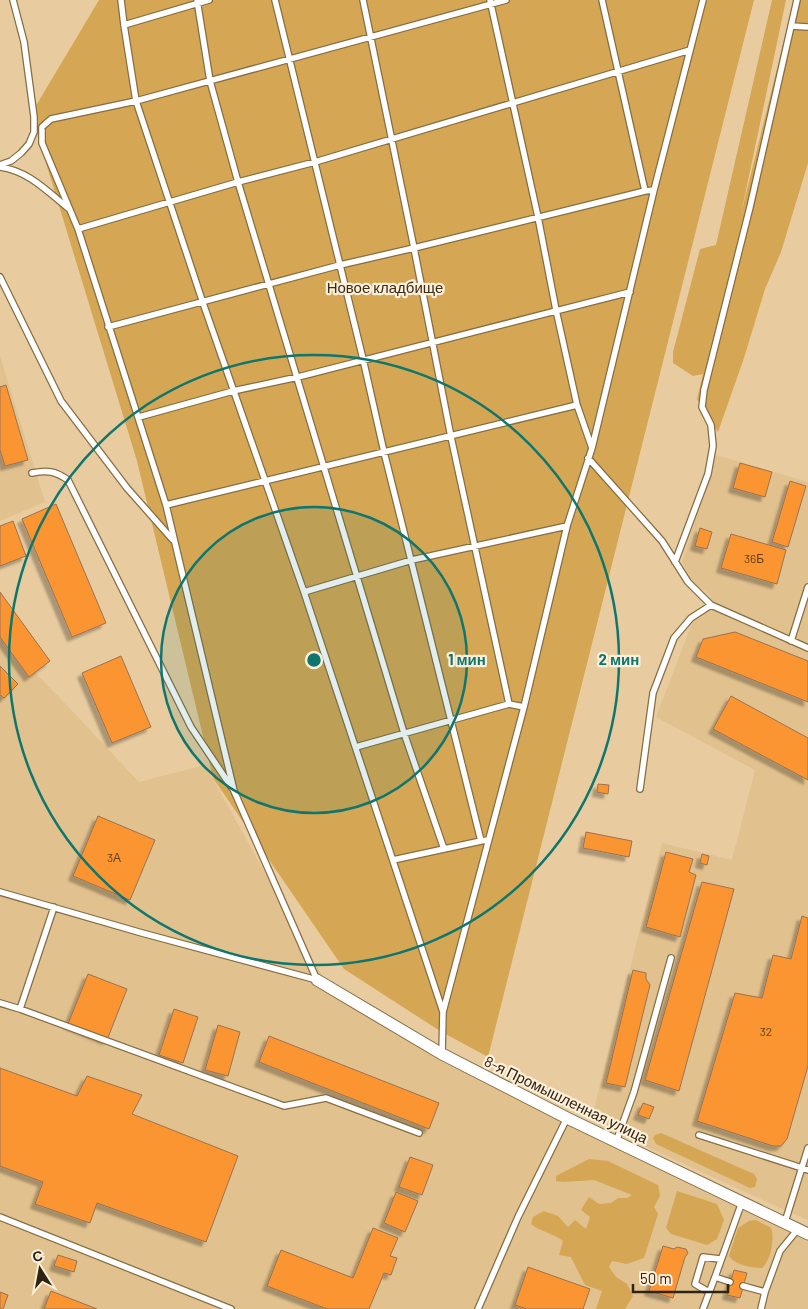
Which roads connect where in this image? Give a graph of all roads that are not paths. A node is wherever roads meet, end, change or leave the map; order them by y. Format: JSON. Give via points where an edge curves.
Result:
{"nodes":[{"id":1,"x":13,"y":0,"type":"edge"},
{"id":2,"x":122,"y":0,"type":"edge"},
{"id":3,"x":209,"y":0,"type":"edge"},
{"id":4,"x":275,"y":0,"type":"edge"},
{"id":5,"x":363,"y":0,"type":"edge"},
{"id":6,"x":506,"y":0,"type":"edge"},
{"id":7,"x":602,"y":0,"type":"edge"},
{"id":8,"x":703,"y":0,"type":"edge"},
{"id":9,"x":797,"y":0,"type":"edge"},
{"id":10,"x":198,"y":2,"type":"edge"},
{"id":11,"x":490,"y":2,"type":"edge"},
{"id":12,"x":124,"y":25,"type":"junction"},
{"id":13,"x":791,"y":26,"type":"junction"},
{"id":14,"x":808,"y":27,"type":"edge"},
{"id":15,"x":371,"y":37,"type":"junction"},
{"id":16,"x":690,"y":50,"type":"junction"},
{"id":17,"x":289,"y":59,"type":"junction"},
{"id":18,"x":618,"y":73,"type":"junction"},
{"id":19,"x":210,"y":81,"type":"junction"},
{"id":20,"x":136,"y":101,"type":"junction"},
{"id":21,"x":513,"y":104,"type":"junction"},
{"id":22,"x":42,"y":127,"type":"junction"},
{"id":23,"x":391,"y":139,"type":"junction"},
{"id":24,"x":29,"y":144,"type":"junction"},
{"id":25,"x":315,"y":162,"type":"junction"},
{"id":26,"x":0,"y":166,"type":"edge"},
{"id":27,"x":238,"y":182,"type":"junction"},
{"id":28,"x":654,"y":190,"type":"junction"},
{"id":29,"x":645,"y":191,"type":"junction"},
{"id":30,"x":168,"y":202,"type":"junction"},
{"id":31,"x":70,"y":209,"type":"junction"},
{"id":32,"x":538,"y":217,"type":"junction"},
{"id":33,"x":78,"y":229,"type":"junction"},
{"id":34,"x":414,"y":248,"type":"junction"},
{"id":35,"x":340,"y":265,"type":"junction"},
{"id":36,"x":0,"y":277,"type":"edge"},
{"id":37,"x":270,"y":284,"type":"junction"},
{"id":38,"x":630,"y":292,"type":"junction"},
{"id":39,"x":203,"y":303,"type":"junction"},
{"id":40,"x":556,"y":310,"type":"junction"},
{"id":41,"x":108,"y":327,"type":"junction"},
{"id":42,"x":433,"y":342,"type":"junction"},
{"id":43,"x":363,"y":359,"type":"junction"},
{"id":44,"x":298,"y":377,"type":"junction"},
{"id":45,"x":234,"y":391,"type":"junction"},
{"id":46,"x":577,"y":405,"type":"junction"},
{"id":47,"x":139,"y":417,"type":"junction"},
{"id":48,"x":451,"y":437,"type":"junction"},
{"id":49,"x":592,"y":448,"type":"junction"},
{"id":50,"x":384,"y":452,"type":"junction"},
{"id":51,"x":588,"y":458,"type":"junction"},
{"id":52,"x":324,"y":467,"type":"junction"},
{"id":53,"x":32,"y":473,"type":"dead end"},
{"id":54,"x":264,"y":481,"type":"junction"},
{"id":55,"x":166,"y":505,"type":"junction"},
{"id":56,"x":567,"y":526,"type":"junction"},
{"id":57,"x":175,"y":542,"type":"junction"},
{"id":58,"x":476,"y":546,"type":"junction"},
{"id":59,"x":412,"y":560,"type":"junction"},
{"id":60,"x":675,"y":562,"type":"junction"},
{"id":61,"x":357,"y":575,"type":"junction"},
{"id":62,"x":808,"y":587,"type":"edge"},
{"id":63,"x":304,"y":592,"type":"junction"},
{"id":64,"x":711,"y":605,"type":"junction"},
{"id":65,"x":791,"y":641,"type":"junction"},
{"id":66,"x":808,"y":648,"type":"edge"},
{"id":67,"x":509,"y":704,"type":"junction"},
{"id":68,"x":524,"y":707,"type":"junction"},
{"id":69,"x":450,"y":720,"type":"junction"},
{"id":70,"x":404,"y":733,"type":"junction"},
{"id":71,"x":356,"y":747,"type":"junction"},
{"id":72,"x":640,"y":789,"type":"dead end"},
{"id":73,"x":234,"y":791,"type":"junction"},
{"id":74,"x":488,"y":840,"type":"junction"},
{"id":75,"x":481,"y":841,"type":"junction"},
{"id":76,"x":444,"y":849,"type":"junction"},
{"id":77,"x":393,"y":860,"type":"junction"},
{"id":78,"x":0,"y":892,"type":"edge"},
{"id":79,"x":54,"y":907,"type":"junction"},
{"id":80,"x":671,"y":958,"type":"dead end"},
{"id":81,"x":317,"y":980,"type":"junction"},
{"id":82,"x":0,"y":1003,"type":"edge"},
{"id":83,"x":20,"y":1009,"type":"junction"},
{"id":84,"x":444,"y":1012,"type":"junction"},
{"id":85,"x":442,"y":1054,"type":"junction"},
{"id":86,"x":567,"y":1118,"type":"junction"},
{"id":87,"x":419,"y":1133,"type":"dead end"},
{"id":88,"x":699,"y":1135,"type":"dead end"},
{"id":89,"x":616,"y":1142,"type":"junction"},
{"id":90,"x":808,"y":1148,"type":"edge"},
{"id":91,"x":805,"y":1169,"type":"edge"},
{"id":92,"x":742,"y":1202,"type":"junction"},
{"id":93,"x":0,"y":1216,"type":"edge"},
{"id":94,"x":785,"y":1222,"type":"junction"},
{"id":95,"x":803,"y":1232,"type":"edge"},
{"id":96,"x":720,"y":1259,"type":"junction"},
{"id":97,"x":715,"y":1277,"type":"junction"},
{"id":98,"x":730,"y":1282,"type":"dead end"},
{"id":99,"x":744,"y":1286,"type":"dead end"},
{"id":100,"x":709,"y":1292,"type":"junction"},
{"id":101,"x":765,"y":1292,"type":"junction"},
{"id":102,"x":231,"y":1309,"type":"edge"},
{"id":103,"x":478,"y":1309,"type":"edge"},
{"id":104,"x":703,"y":1309,"type":"edge"},
{"id":105,"x":761,"y":1309,"type":"edge"}],
"edges":[{"from":1,"to":24,"type":"lane","via":[[24,42],[34,117],[34,132]]},
{"from":2,"to":12,"type":"lane"},
{"from":3,"to":10,"type":"lane"},
{"from":4,"to":17,"type":"lane"},
{"from":5,"to":15,"type":"lane"},
{"from":6,"to":11,"type":"lane"},
{"from":7,"to":18,"type":"lane"},
{"from":8,"to":16,"type":"lane"},
{"from":9,"to":13,"type":"lane"},
{"from":10,"to":12,"type":"lane"},
{"from":10,"to":19,"type":"lane"},
{"from":11,"to":15,"type":"lane"},
{"from":11,"to":21,"type":"lane"},
{"from":12,"to":20,"type":"lane"},
{"from":13,"to":14,"type":"lane"},
{"from":13,"to":60,"type":"lane","via":[[704,390],[702,407],[711,425],[713,446],[708,474]]},
{"from":15,"to":17,"type":"lane"},
{"from":15,"to":23,"type":"lane"},
{"from":16,"to":18,"type":"lane"},
{"from":16,"to":28,"type":"lane"},
{"from":17,"to":19,"type":"lane"},
{"from":17,"to":25,"type":"lane"},
{"from":18,"to":21,"type":"lane"},
{"from":18,"to":29,"type":"lane"},
{"from":19,"to":20,"type":"lane"},
{"from":19,"to":27,"type":"lane"},
{"from":20,"to":22,"type":"lane","via":[[51,119]]},
{"from":20,"to":30,"type":"lane"},
{"from":21,"to":23,"type":"lane"},
{"from":21,"to":32,"type":"lane"},
{"from":22,"to":24,"type":"lane"},
{"from":22,"to":31,"type":"lane","via":[[42,143]]},
{"from":23,"to":25,"type":"lane"},
{"from":23,"to":34,"type":"lane"},
{"from":24,"to":26,"type":"lane","via":[[11,161]]},
{"from":25,"to":27,"type":"lane"},
{"from":25,"to":35,"type":"lane"},
{"from":26,"to":31,"type":"lane","via":[[29,176]]},
{"from":27,"to":30,"type":"lane"},
{"from":27,"to":37,"type":"lane"},
{"from":28,"to":29,"type":"lane"},
{"from":28,"to":38,"type":"lane"},
{"from":29,"to":32,"type":"lane"},
{"from":30,"to":33,"type":"lane"},
{"from":30,"to":39,"type":"lane"},
{"from":31,"to":33,"type":"lane"},
{"from":32,"to":34,"type":"lane"},
{"from":32,"to":40,"type":"lane"},
{"from":33,"to":41,"type":"lane"},
{"from":34,"to":35,"type":"lane"},
{"from":34,"to":42,"type":"lane"},
{"from":35,"to":37,"type":"lane"},
{"from":35,"to":43,"type":"lane"},
{"from":36,"to":57,"type":"lane","via":[[62,401],[127,488]]},
{"from":37,"to":39,"type":"lane"},
{"from":37,"to":44,"type":"lane"},
{"from":38,"to":40,"type":"lane"},
{"from":38,"to":49,"type":"lane"},
{"from":39,"to":41,"type":"lane"},
{"from":39,"to":45,"type":"lane"},
{"from":40,"to":42,"type":"lane"},
{"from":40,"to":46,"type":"lane"},
{"from":41,"to":47,"type":"lane"},
{"from":42,"to":43,"type":"lane"},
{"from":42,"to":48,"type":"lane"},
{"from":43,"to":44,"type":"lane"},
{"from":43,"to":50,"type":"lane"},
{"from":44,"to":45,"type":"lane"},
{"from":44,"to":52,"type":"lane"},
{"from":45,"to":47,"type":"lane"},
{"from":45,"to":54,"type":"lane"},
{"from":46,"to":48,"type":"lane"},
{"from":46,"to":49,"type":"lane"},
{"from":47,"to":55,"type":"lane"},
{"from":48,"to":50,"type":"lane"},
{"from":48,"to":58,"type":"lane"},
{"from":49,"to":51,"type":"lane"},
{"from":50,"to":52,"type":"lane"},
{"from":50,"to":59,"type":"lane"},
{"from":51,"to":56,"type":"lane"},
{"from":51,"to":60,"type":"lane","via":[[662,541]]},
{"from":52,"to":54,"type":"lane"},
{"from":52,"to":61,"type":"lane"},
{"from":53,"to":73,"type":"lane","via":[[58,473],[68,480],[191,727]]},
{"from":54,"to":55,"type":"lane"},
{"from":54,"to":63,"type":"lane"},
{"from":55,"to":57,"type":"lane"},
{"from":56,"to":58,"type":"lane"},
{"from":56,"to":68,"type":"lane"},
{"from":57,"to":73,"type":"lane"},
{"from":58,"to":59,"type":"lane"},
{"from":58,"to":67,"type":"lane"},
{"from":59,"to":61,"type":"lane"},
{"from":59,"to":69,"type":"lane"},
{"from":60,"to":64,"type":"lane","via":[[688,582]]},
{"from":61,"to":63,"type":"lane"},
{"from":61,"to":70,"type":"lane"},
{"from":62,"to":65,"type":"lane"},
{"from":63,"to":71,"type":"lane"},
{"from":64,"to":65,"type":"lane"},
{"from":64,"to":72,"type":"lane","via":[[691,618],[674,638],[653,693]]},
{"from":65,"to":66,"type":"lane"},
{"from":67,"to":68,"type":"lane"},
{"from":67,"to":69,"type":"lane"},
{"from":68,"to":74,"type":"lane"},
{"from":69,"to":70,"type":"lane"},
{"from":69,"to":75,"type":"lane"},
{"from":70,"to":71,"type":"lane"},
{"from":70,"to":76,"type":"lane"},
{"from":71,"to":77,"type":"lane"},
{"from":73,"to":81,"type":"lane"},
{"from":74,"to":75,"type":"lane"},
{"from":74,"to":84,"type":"lane"},
{"from":75,"to":76,"type":"lane"},
{"from":76,"to":77,"type":"lane"},
{"from":77,"to":84,"type":"lane"},
{"from":78,"to":79,"type":"lane"},
{"from":79,"to":81,"type":"lane"},
{"from":79,"to":83,"type":"lane"},
{"from":80,"to":89,"type":"lane","via":[[634,1092]]},
{"from":81,"to":85,"type":"street","name":"8-я Промышленная улица"},
{"from":82,"to":83,"type":"lane"},
{"from":83,"to":87,"type":"lane","via":[[284,1106],[326,1098]]},
{"from":84,"to":85,"type":"lane"},
{"from":85,"to":86,"type":"street","name":"8-я Промышленная улица"},
{"from":86,"to":89,"type":"street","name":"8-я Промышленная улица"},
{"from":86,"to":103,"type":"lane","via":[[526,1200]]},
{"from":88,"to":91,"type":"lane"},
{"from":89,"to":92,"type":"street","name":"8-я Промышленная улица"},
{"from":90,"to":91,"type":"lane"},
{"from":91,"to":94,"type":"lane"},
{"from":92,"to":94,"type":"street","name":"8-я Промышленная улица"},
{"from":92,"to":96,"type":"lane"},
{"from":93,"to":102,"type":"lane"},
{"from":94,"to":95,"type":"street","name":"8-я Промышленная улица"},
{"from":95,"to":101,"type":"lane","via":[[780,1251]]},
{"from":96,"to":97,"type":"lane"},
{"from":96,"to":100,"type":"lane","via":[[703,1257],[695,1284]]},
{"from":97,"to":98,"type":"lane"},
{"from":97,"to":100,"type":"lane"},
{"from":99,"to":101,"type":"lane"},
{"from":100,"to":104,"type":"lane"},
{"from":101,"to":105,"type":"lane"}]}
